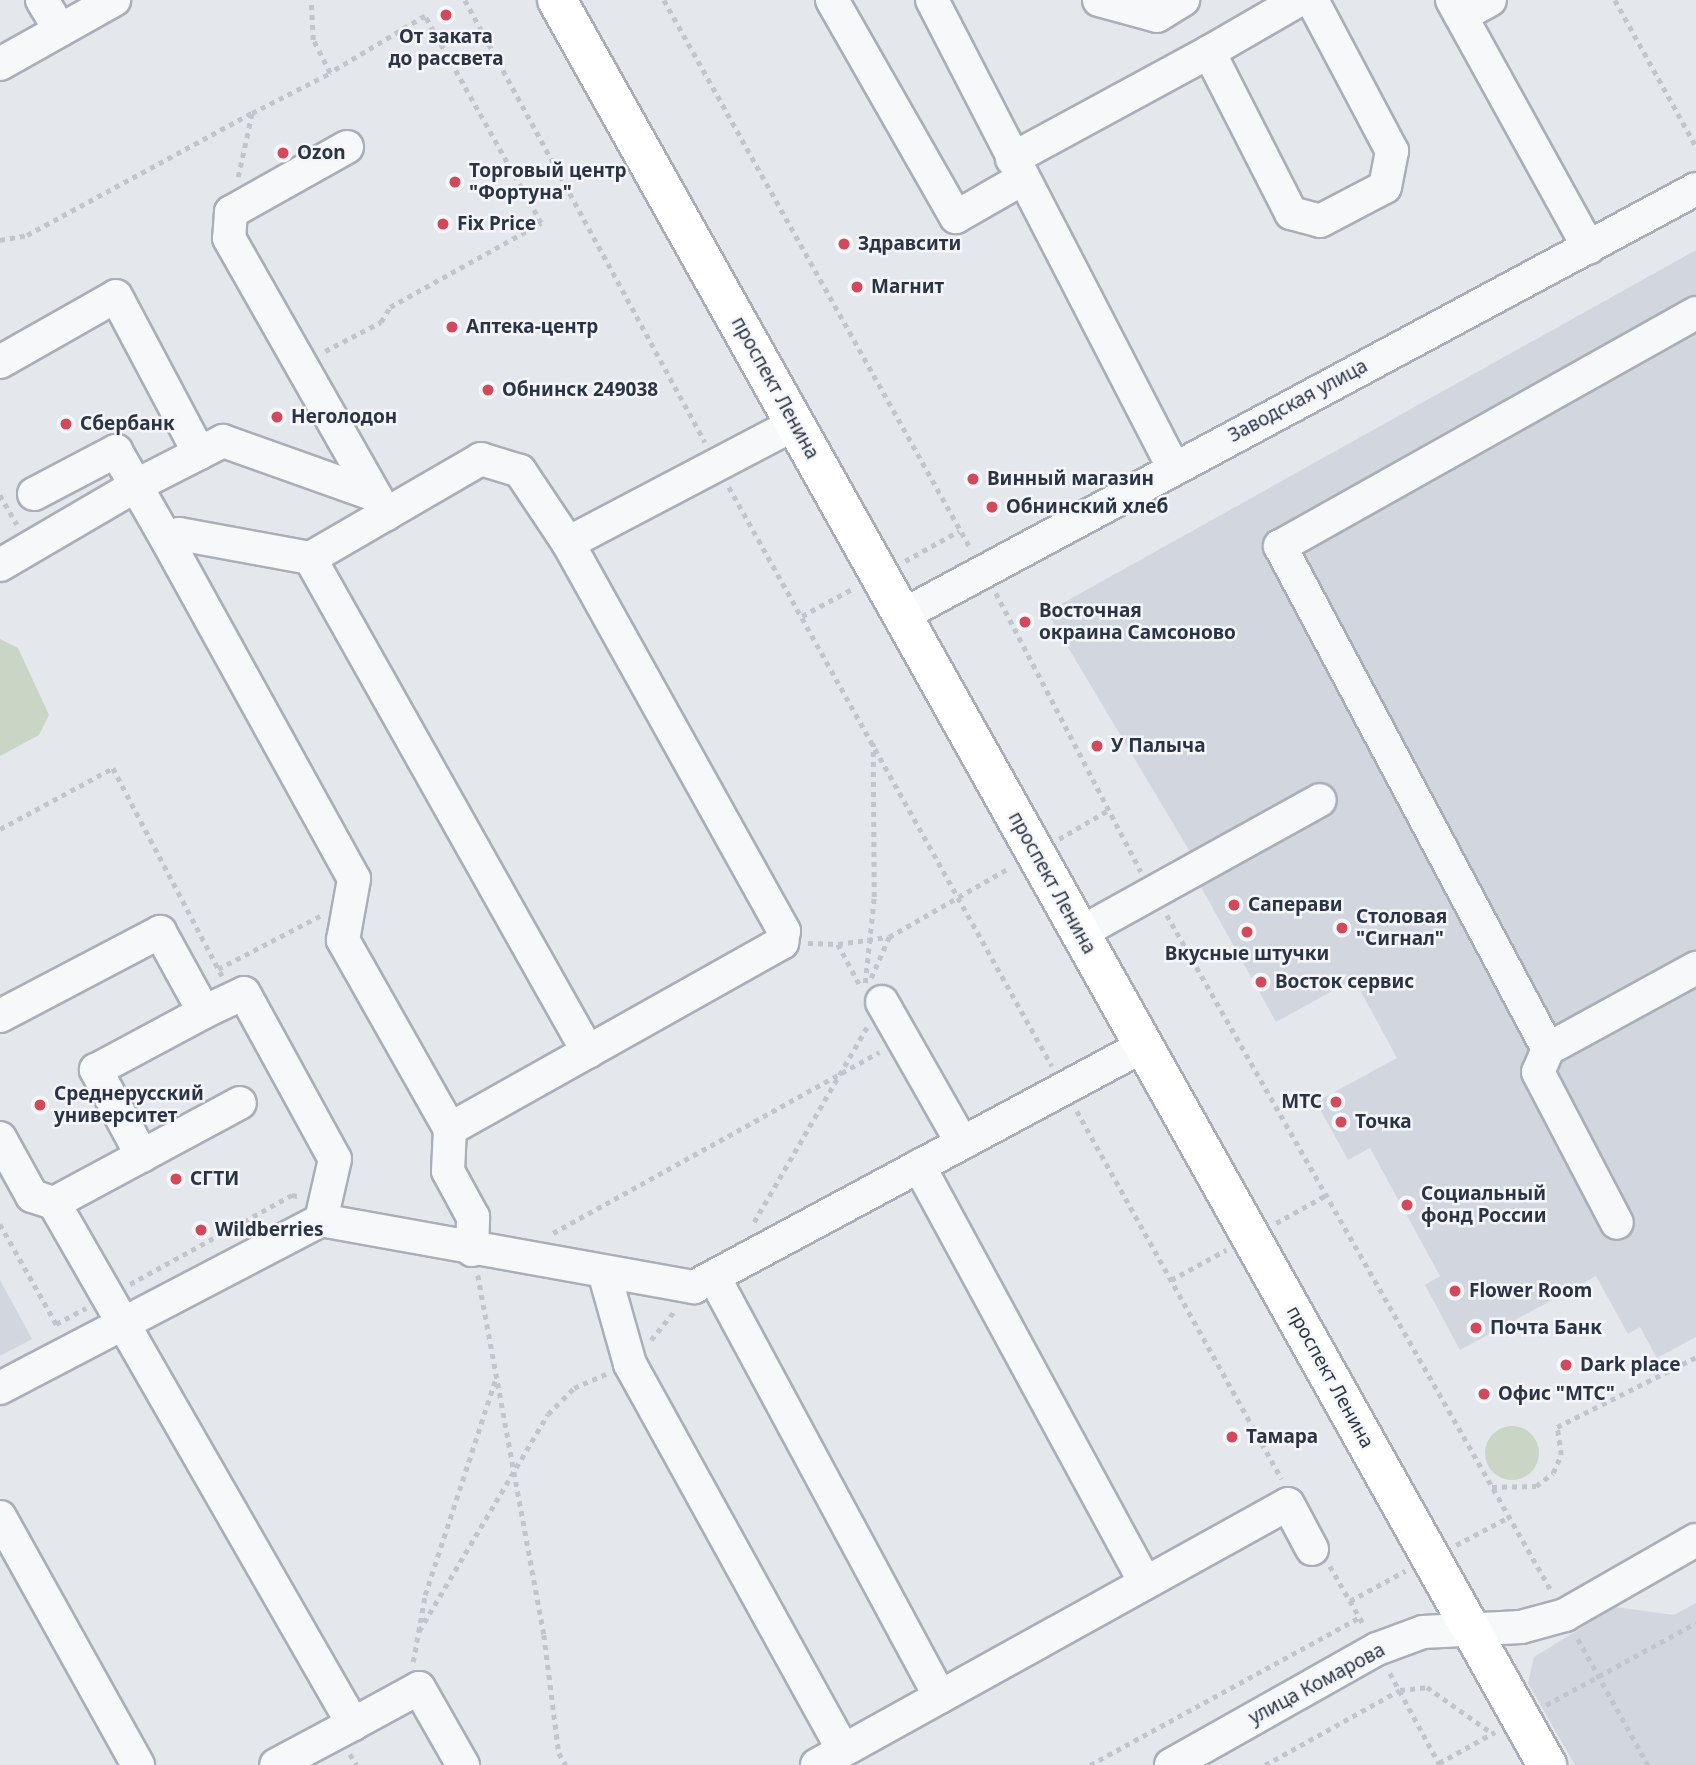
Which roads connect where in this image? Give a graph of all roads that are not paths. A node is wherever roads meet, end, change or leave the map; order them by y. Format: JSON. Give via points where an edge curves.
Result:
{"nodes":[{"id":1,"x":42,"y":0,"type":"edge"},
{"id":2,"x":114,"y":0,"type":"edge"},
{"id":3,"x":557,"y":0,"type":"edge"},
{"id":4,"x":832,"y":0,"type":"edge"},
{"id":5,"x":932,"y":0,"type":"edge"},
{"id":6,"x":1099,"y":0,"type":"edge"},
{"id":7,"x":1183,"y":0,"type":"edge"},
{"id":8,"x":1299,"y":0,"type":"edge"},
{"id":9,"x":1312,"y":0,"type":"edge"},
{"id":10,"x":1490,"y":0,"type":"edge"},
{"id":11,"x":1456,"y":8,"type":"edge"},
{"id":12,"x":60,"y":30,"type":"junction"},
{"id":13,"x":1209,"y":52,"type":"junction"},
{"id":14,"x":0,"y":64,"type":"edge"},
{"id":15,"x":347,"y":147,"type":"dead end"},
{"id":16,"x":1017,"y":169,"type":"junction"},
{"id":17,"x":1692,"y":200,"type":"edge"},
{"id":18,"x":1589,"y":248,"type":"junction"},
{"id":19,"x":1696,"y":313,"type":"edge"},
{"id":20,"x":0,"y":362,"type":"edge"},
{"id":21,"x":795,"y":424,"type":"junction"},
{"id":22,"x":200,"y":453,"type":"junction"},
{"id":23,"x":1173,"y":467,"type":"junction"},
{"id":24,"x":135,"y":486,"type":"junction"},
{"id":25,"x":34,"y":494,"type":"dead end"},
{"id":26,"x":381,"y":504,"type":"junction"},
{"id":27,"x":167,"y":540,"type":"junction"},
{"id":28,"x":568,"y":543,"type":"junction"},
{"id":29,"x":310,"y":558,"type":"junction"},
{"id":30,"x":0,"y":565,"type":"edge"},
{"id":31,"x":901,"y":616,"type":"junction"},
{"id":32,"x":1320,"y":800,"type":"dead end"},
{"id":33,"x":1080,"y":933,"type":"junction"},
{"id":34,"x":1696,"y":968,"type":"edge"},
{"id":35,"x":873,"y":997,"type":"road end"},
{"id":36,"x":204,"y":1012,"type":"junction"},
{"id":37,"x":0,"y":1016,"type":"edge"},
{"id":38,"x":1143,"y":1045,"type":"junction"},
{"id":39,"x":1548,"y":1049,"type":"junction"},
{"id":40,"x":588,"y":1052,"type":"junction"},
{"id":41,"x":240,"y":1103,"type":"dead end"},
{"id":42,"x":450,"y":1129,"type":"junction"},
{"id":43,"x":0,"y":1138,"type":"edge"},
{"id":44,"x":962,"y":1143,"type":"junction"},
{"id":45,"x":142,"y":1156,"type":"junction"},
{"id":46,"x":919,"y":1166,"type":"junction"},
{"id":47,"x":54,"y":1203,"type":"junction"},
{"id":48,"x":321,"y":1220,"type":"junction"},
{"id":49,"x":1617,"y":1223,"type":"dead end"},
{"id":50,"x":472,"y":1250,"type":"junction"},
{"id":51,"x":604,"y":1272,"type":"junction"},
{"id":52,"x":712,"y":1278,"type":"junction"},
{"id":53,"x":123,"y":1325,"type":"junction"},
{"id":54,"x":0,"y":1388,"type":"edge"},
{"id":55,"x":0,"y":1517,"type":"edge"},
{"id":56,"x":1696,"y":1540,"type":"edge"},
{"id":57,"x":1318,"y":1552,"type":"road end"},
{"id":58,"x":1145,"y":1583,"type":"junction"},
{"id":59,"x":1472,"y":1632,"type":"junction"},
{"id":60,"x":940,"y":1697,"type":"junction"},
{"id":61,"x":353,"y":1724,"type":"junction"},
{"id":62,"x":830,"y":1758,"type":"edge"},
{"id":63,"x":138,"y":1765,"type":"edge"},
{"id":64,"x":276,"y":1765,"type":"edge"},
{"id":65,"x":463,"y":1765,"type":"edge"},
{"id":66,"x":1171,"y":1765,"type":"edge"},
{"id":67,"x":1547,"y":1765,"type":"edge"}],
"edges":[{"from":1,"to":12,"type":"street"},
{"from":2,"to":12,"type":"street"},
{"from":3,"to":21,"type":"main road","name":"проспект Ленина"},
{"from":4,"to":16,"type":"street","via":[[956,217]]},
{"from":5,"to":16,"type":"street"},
{"from":6,"to":7,"type":"street","via":[[1157,16]]},
{"from":8,"to":13,"type":"street"},
{"from":9,"to":13,"type":"street","via":[[1392,151],[1384,187],[1320,220],[1291,212]]},
{"from":10,"to":11,"type":"street"},
{"from":11,"to":18,"type":"street"},
{"from":12,"to":14,"type":"street"},
{"from":13,"to":16,"type":"street"},
{"from":15,"to":26,"type":"street","via":[[231,212],[229,238]]},
{"from":16,"to":23,"type":"street"},
{"from":17,"to":18,"type":"street","name":"Заводская улица"},
{"from":18,"to":23,"type":"street","name":"Заводская улица"},
{"from":19,"to":39,"type":"street","via":[[1280,546]]},
{"from":20,"to":22,"type":"street","via":[[116,296]]},
{"from":21,"to":28,"type":"street","via":[[719,468]]},
{"from":21,"to":31,"type":"main road","name":"проспект Ленина"},
{"from":22,"to":24,"type":"street"},
{"from":22,"to":26,"type":"street","via":[[223,441]]},
{"from":23,"to":31,"type":"street","name":"Заводская улица"},
{"from":24,"to":25,"type":"street","via":[[116,451]]},
{"from":24,"to":27,"type":"street"},
{"from":24,"to":30,"type":"street"},
{"from":26,"to":28,"type":"street","via":[[481,459],[520,471]]},
{"from":26,"to":29,"type":"street"},
{"from":27,"to":29,"type":"street","via":[[179,534]]},
{"from":27,"to":42,"type":"street","via":[[354,879],[343,940]]},
{"from":28,"to":40,"type":"street","via":[[784,932],[782,943]]},
{"from":29,"to":40,"type":"street"},
{"from":31,"to":33,"type":"main road","name":"проспект Ленина"},
{"from":32,"to":33,"type":"street"},
{"from":33,"to":38,"type":"main road","name":"проспект Ленина"},
{"from":34,"to":39,"type":"street"},
{"from":35,"to":44,"type":"street"},
{"from":36,"to":37,"type":"street","via":[[160,932]]},
{"from":36,"to":45,"type":"street","via":[[96,1070]]},
{"from":36,"to":48,"type":"street","via":[[244,993],[335,1158]]},
{"from":38,"to":44,"type":"street"},
{"from":38,"to":59,"type":"main road","name":"проспект Ленина"},
{"from":39,"to":49,"type":"street","via":[[1538,1072]]},
{"from":40,"to":42,"type":"street"},
{"from":41,"to":45,"type":"street"},
{"from":42,"to":50,"type":"street","via":[[448,1171],[473,1217]]},
{"from":43,"to":47,"type":"street","via":[[32,1196]]},
{"from":44,"to":46,"type":"street"},
{"from":45,"to":47,"type":"street"},
{"from":46,"to":52,"type":"street"},
{"from":46,"to":58,"type":"street"},
{"from":47,"to":53,"type":"street"},
{"from":48,"to":50,"type":"street"},
{"from":48,"to":53,"type":"street"},
{"from":50,"to":51,"type":"street"},
{"from":51,"to":52,"type":"street"},
{"from":51,"to":62,"type":"street","via":[[630,1364]]},
{"from":52,"to":60,"type":"street"},
{"from":53,"to":54,"type":"street"},
{"from":53,"to":61,"type":"street"},
{"from":55,"to":63,"type":"street"},
{"from":56,"to":59,"type":"street","name":"улица Комарова","via":[[1565,1615],[1521,1627]]},
{"from":57,"to":58,"type":"street","via":[[1288,1504]]},
{"from":58,"to":60,"type":"street"},
{"from":59,"to":66,"type":"street","name":"улица Комарова","via":[[1423,1632],[1377,1649]]},
{"from":59,"to":67,"type":"main road","name":"проспект Ленина","via":[[1507,1726]]},
{"from":60,"to":62,"type":"street"},
{"from":61,"to":64,"type":"street"},
{"from":61,"to":65,"type":"street","via":[[419,1688]]}]}
